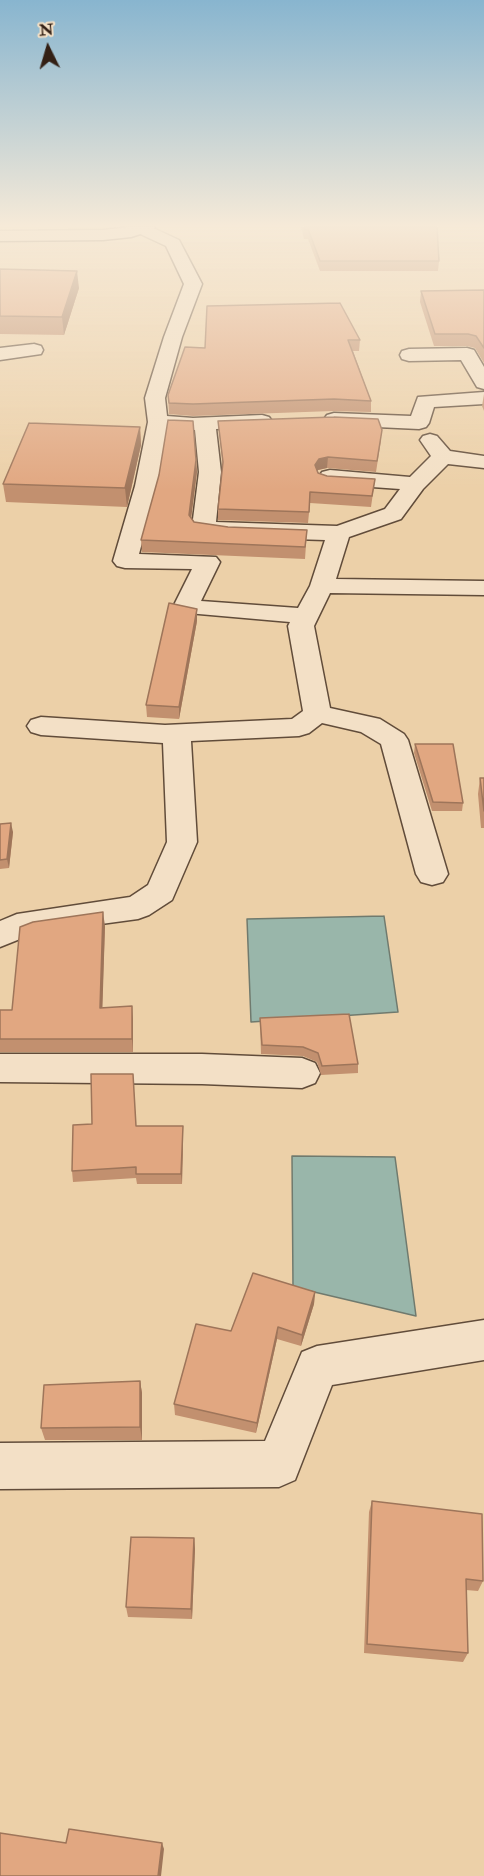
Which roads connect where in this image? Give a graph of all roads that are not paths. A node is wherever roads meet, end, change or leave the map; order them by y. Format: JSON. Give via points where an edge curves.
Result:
{"nodes":[{"id":1,"x":181,"y":315,"type":"edge"},
{"id":2,"x":34,"y":350,"type":"dead end"},
{"id":3,"x":0,"y":354,"type":"edge"},
{"id":4,"x":409,"y":355,"type":"dead end"},
{"id":5,"x":484,"y":383,"type":"edge"},
{"id":6,"x":484,"y":398,"type":"edge"},
{"id":7,"x":312,"y":419,"type":"edge"},
{"id":8,"x":280,"y":420,"type":"edge"},
{"id":9,"x":158,"y":422,"type":"junction"},
{"id":10,"x":205,"y":423,"type":"junction"},
{"id":11,"x":419,"y":423,"type":"junction"},
{"id":12,"x":443,"y":457,"type":"junction"},
{"id":13,"x":484,"y":462,"type":"edge"},
{"id":14,"x":327,"y":477,"type":"edge"},
{"id":15,"x":415,"y":484,"type":"junction"},
{"id":16,"x":339,"y":533,"type":"junction"},
{"id":17,"x":322,"y":586,"type":"junction"},
{"id":18,"x":484,"y":588,"type":"edge"},
{"id":19,"x":306,"y":616,"type":"junction"},
{"id":20,"x":317,"y":714,"type":"junction"},
{"id":21,"x":41,"y":726,"type":"dead end"},
{"id":22,"x":177,"y":734,"type":"junction"},
{"id":23,"x":432,"y":874,"type":"dead end"},
{"id":24,"x":0,"y":935,"type":"edge"},
{"id":25,"x":0,"y":1068,"type":"edge"},
{"id":26,"x":302,"y":1074,"type":"dead end"},
{"id":27,"x":484,"y":1340,"type":"edge"},
{"id":28,"x":0,"y":1466,"type":"edge"}],
"edges":[{"from":1,"to":9,"type":"street","via":[[155,398]]},
{"from":2,"to":3,"type":"street"},
{"from":4,"to":5,"type":"street","via":[[467,354]]},
{"from":6,"to":11,"type":"street","via":[[425,401]]},
{"from":7,"to":11,"type":"street"},
{"from":8,"to":10,"type":"street"},
{"from":9,"to":10,"type":"street"},
{"from":9,"to":19,"type":"street","via":[[146,486],[125,561],[208,562],[185,607]]},
{"from":10,"to":16,"type":"street","via":[[210,472],[204,527]]},
{"from":11,"to":12,"type":"street"},
{"from":12,"to":13,"type":"street"},
{"from":12,"to":15,"type":"street"},
{"from":14,"to":15,"type":"street"},
{"from":15,"to":16,"type":"street","via":[[393,514]]},
{"from":16,"to":17,"type":"street"},
{"from":17,"to":18,"type":"street"},
{"from":17,"to":19,"type":"street"},
{"from":19,"to":20,"type":"street","via":[[301,626]]},
{"from":20,"to":22,"type":"street","via":[[299,727]]},
{"from":20,"to":23,"type":"street","via":[[370,725],[394,740]]},
{"from":21,"to":22,"type":"street"},
{"from":22,"to":24,"type":"street","via":[[182,842],[161,892],[138,907],[29,922]]},
{"from":25,"to":26,"type":"street","via":[[202,1069]]},
{"from":27,"to":28,"type":"street","via":[[318,1367],[279,1464]]}]}
